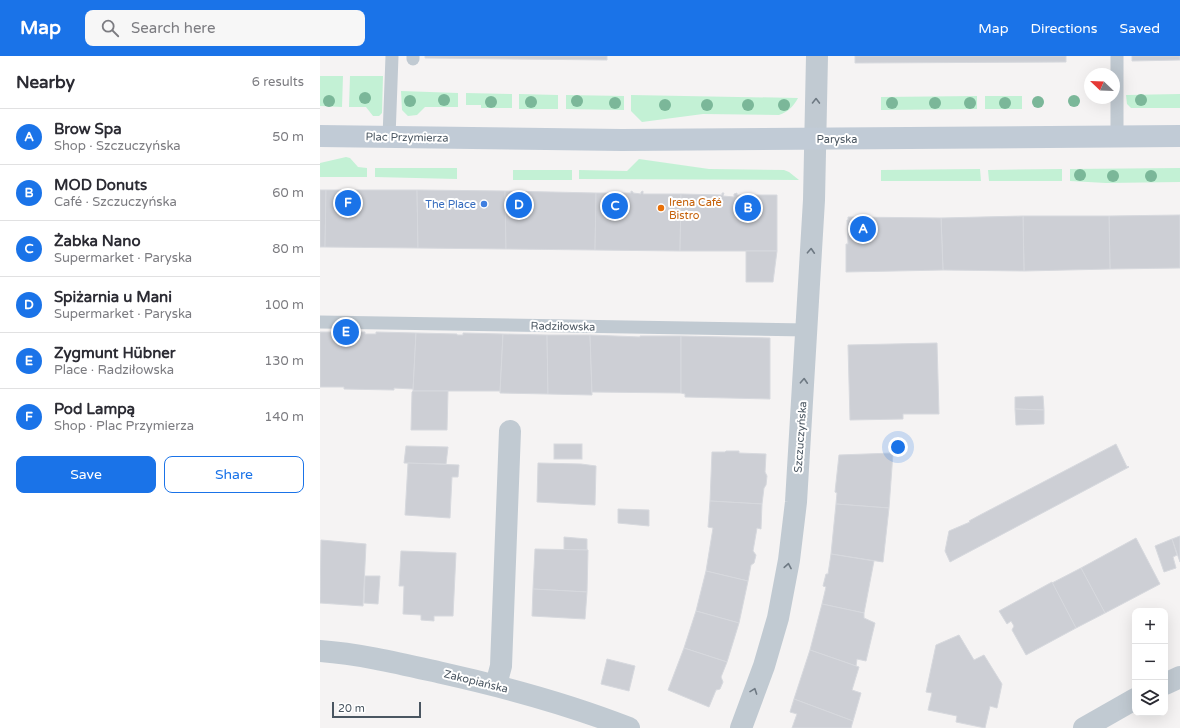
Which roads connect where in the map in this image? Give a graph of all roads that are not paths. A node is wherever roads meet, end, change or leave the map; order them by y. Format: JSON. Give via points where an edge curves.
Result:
{"nodes":[{"id":1,"x":392,"y":56,"type":"edge"},
{"id":2,"x":817,"y":56,"type":"edge"},
{"id":3,"x":1117,"y":56,"type":"edge"},
{"id":4,"x":320,"y":136,"type":"edge"},
{"id":5,"x":1180,"y":136,"type":"edge"},
{"id":6,"x":390,"y":137,"type":"junction"},
{"id":7,"x":1117,"y":137,"type":"junction"},
{"id":8,"x":493,"y":139,"type":"joint"},
{"id":9,"x":816,"y":140,"type":"junction"},
{"id":10,"x":320,"y":322,"type":"edge"},
{"id":11,"x":807,"y":330,"type":"junction"},
{"id":12,"x":510,"y":431,"type":"dead end"},
{"id":13,"x":320,"y":651,"type":"edge"},
{"id":14,"x":1180,"y":677,"type":"edge"},
{"id":15,"x":1168,"y":683,"type":"edge"},
{"id":16,"x":496,"y":685,"type":"junction"},
{"id":17,"x":1132,"y":701,"type":"edge"},
{"id":18,"x":629,"y":728,"type":"edge"},
{"id":19,"x":741,"y":728,"type":"edge"},
{"id":20,"x":1084,"y":728,"type":"edge"}],
"edges":[{"from":1,"to":6,"type":"lane"},
{"from":9,"to":2,"type":"street","name":"Szczuczyńska","one_way":true},
{"from":3,"to":7,"type":"lane"},
{"from":4,"to":6,"type":"street","name":"Plac Przymierza"},
{"from":5,"to":7,"type":"street","name":"Paryska"},
{"from":6,"to":8,"type":"street","name":"Plac Przymierza"},
{"from":7,"to":9,"type":"street","name":"Paryska"},
{"from":8,"to":9,"type":"street","name":"Paryska"},
{"from":11,"to":9,"type":"street","name":"Szczuczyńska","one_way":true},
{"from":10,"to":11,"type":"lane","name":"Radziłowska"},
{"from":19,"to":11,"type":"street","name":"Szczuczyńska","one_way":true,"via":[[764,666],[778,618],[789,560],[796,502]]},
{"from":12,"to":16,"type":"street","via":[[500,666]]},
{"from":13,"to":16,"type":"street","name":"Zakopiańska","via":[[378,659]]},
{"from":14,"to":15,"type":"street"},
{"from":16,"to":18,"type":"street","name":"Zakopiańska","via":[[605,718]]},
{"from":17,"to":20,"type":"street"}]}
